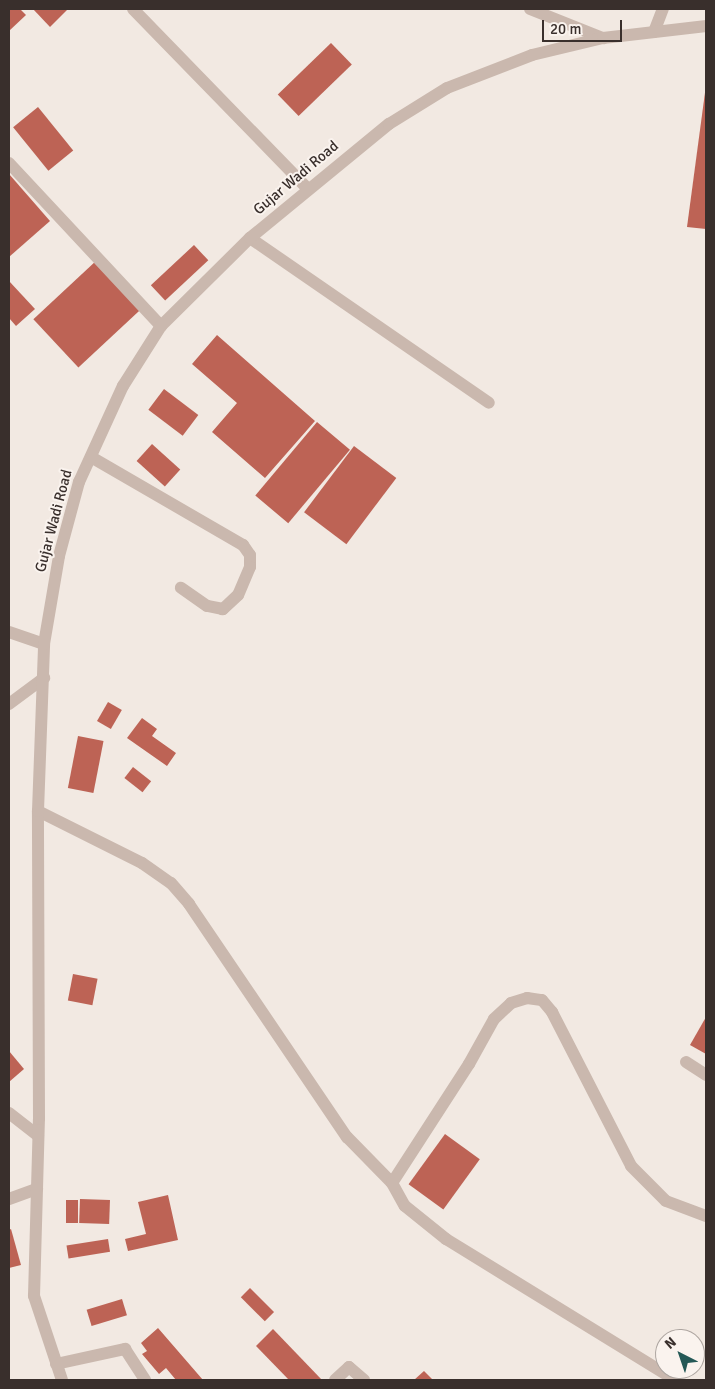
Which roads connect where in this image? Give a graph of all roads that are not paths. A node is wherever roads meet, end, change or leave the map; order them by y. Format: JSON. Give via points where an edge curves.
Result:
{"nodes":[{"id":1,"x":133,"y":9,"type":"edge"},
{"id":2,"x":530,"y":9,"type":"edge"},
{"id":3,"x":664,"y":9,"type":"edge"},
{"id":4,"x":706,"y":26,"type":"edge"},
{"id":5,"x":654,"y":32,"type":"junction"},
{"id":6,"x":603,"y":38,"type":"junction"},
{"id":7,"x":9,"y":163,"type":"edge"},
{"id":8,"x":308,"y":189,"type":"junction"},
{"id":9,"x":250,"y":238,"type":"junction"},
{"id":10,"x":161,"y":326,"type":"junction"},
{"id":11,"x":489,"y":403,"type":"dead end"},
{"id":12,"x":91,"y":457,"type":"junction"},
{"id":13,"x":180,"y":588,"type":"dead end"},
{"id":14,"x":9,"y":632,"type":"edge"},
{"id":15,"x":44,"y":644,"type":"junction"},
{"id":16,"x":44,"y":678,"type":"junction"},
{"id":17,"x":9,"y":704,"type":"edge"},
{"id":18,"x":38,"y":811,"type":"junction"},
{"id":19,"x":686,"y":1062,"type":"dead end"},
{"id":20,"x":706,"y":1075,"type":"edge"},
{"id":21,"x":9,"y":1113,"type":"edge"},
{"id":22,"x":38,"y":1136,"type":"junction"},
{"id":23,"x":392,"y":1183,"type":"junction"},
{"id":24,"x":37,"y":1190,"type":"junction"},
{"id":25,"x":9,"y":1199,"type":"edge"},
{"id":26,"x":706,"y":1216,"type":"edge"},
{"id":27,"x":56,"y":1364,"type":"junction"},
{"id":28,"x":62,"y":1380,"type":"edge"},
{"id":29,"x":145,"y":1380,"type":"edge"},
{"id":30,"x":335,"y":1380,"type":"edge"},
{"id":31,"x":364,"y":1380,"type":"edge"},
{"id":32,"x":675,"y":1380,"type":"edge"}],
"edges":[{"from":1,"to":8,"type":"street"},
{"from":2,"to":6,"type":"street"},
{"from":3,"to":5,"type":"street"},
{"from":4,"to":5,"type":"street","name":"Gujar Wadi Road"},
{"from":5,"to":6,"type":"street","name":"Gujar Wadi Road"},
{"from":6,"to":8,"type":"street","name":"Gujar Wadi Road","via":[[532,54],[447,88],[389,124]]},
{"from":7,"to":10,"type":"street"},
{"from":8,"to":9,"type":"street","name":"Gujar Wadi Road"},
{"from":9,"to":10,"type":"street","name":"Gujar Wadi Road"},
{"from":9,"to":11,"type":"street"},
{"from":10,"to":12,"type":"street","name":"Gujar Wadi Road","via":[[123,386]]},
{"from":12,"to":13,"type":"street","via":[[243,545],[250,555],[250,567],[238,595],[222,609],[207,606]]},
{"from":12,"to":15,"type":"street","name":"Gujar Wadi Road","via":[[79,482],[59,556]]},
{"from":14,"to":15,"type":"street"},
{"from":15,"to":16,"type":"street","name":"Gujar Wadi Road"},
{"from":16,"to":17,"type":"street"},
{"from":16,"to":18,"type":"street","name":"Gujar Wadi Road"},
{"from":18,"to":22,"type":"street","name":"Gujar Wadi Road"},
{"from":18,"to":23,"type":"street","via":[[142,863],[171,883],[189,904],[347,1138]]},
{"from":19,"to":20,"type":"street"},
{"from":21,"to":22,"type":"street"},
{"from":22,"to":24,"type":"street","name":"Gujar Wadi Road"},
{"from":23,"to":26,"type":"street","via":[[469,1064],[494,1019],[511,1003],[527,998],[542,1000],[552,1012],[631,1166],[666,1201]]},
{"from":23,"to":32,"type":"street","via":[[405,1206],[446,1239]]},
{"from":24,"to":25,"type":"street"},
{"from":24,"to":27,"type":"street","name":"Gujar Wadi Road","via":[[34,1296]]},
{"from":27,"to":28,"type":"street","name":"Gujar Wadi Road"},
{"from":27,"to":29,"type":"street","via":[[125,1349]]},
{"from":30,"to":31,"type":"street","via":[[349,1367]]}]}
